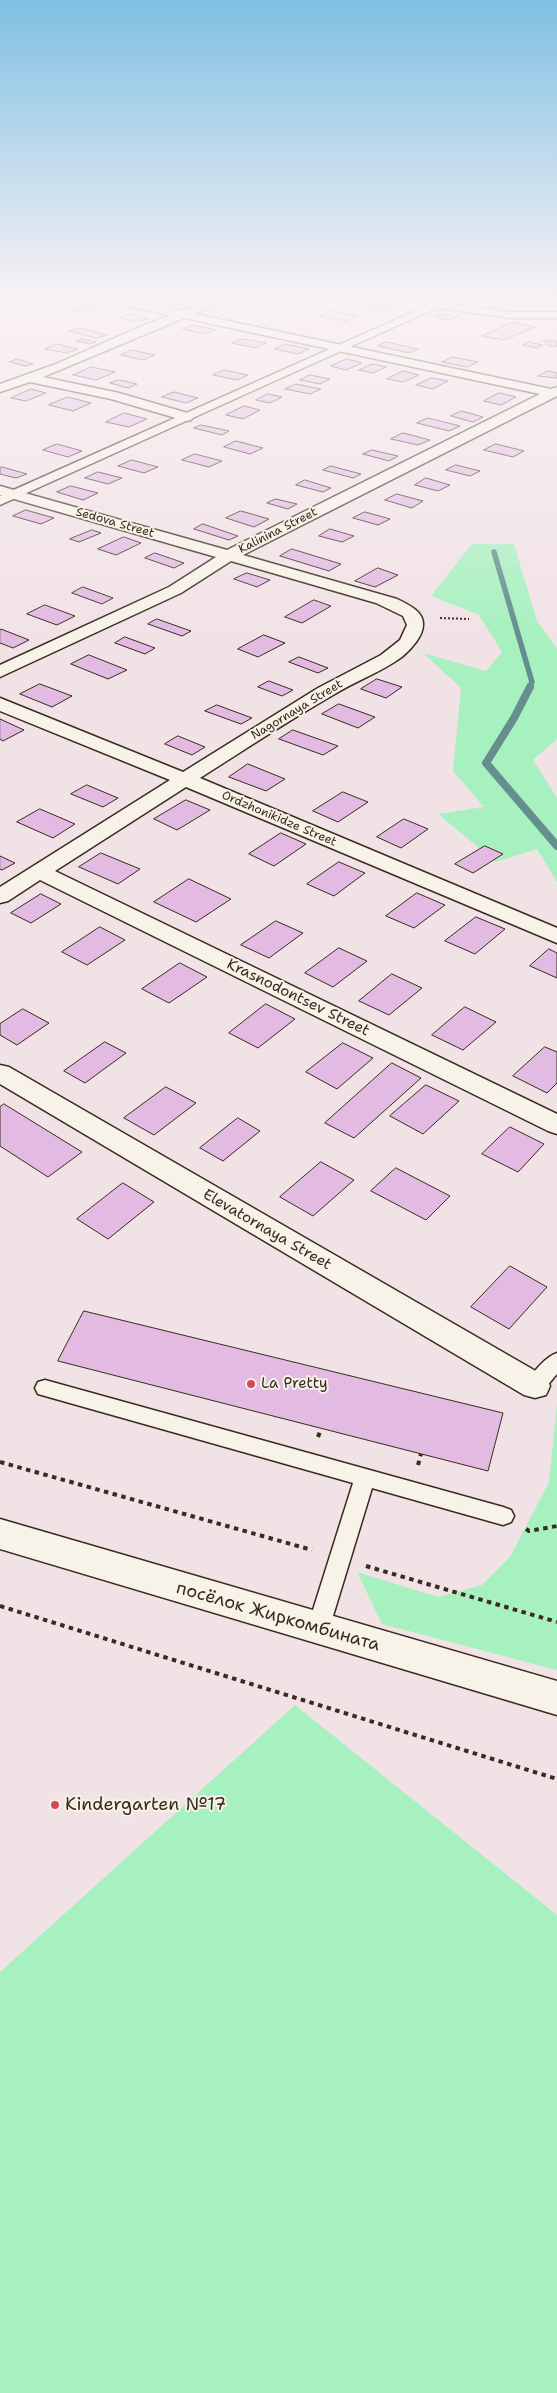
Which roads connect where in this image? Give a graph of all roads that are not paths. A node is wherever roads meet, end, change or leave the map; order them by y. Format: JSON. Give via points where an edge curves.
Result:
{"nodes":[{"id":1,"x":164,"y":411,"type":"edge"},
{"id":2,"x":200,"y":411,"type":"edge"},
{"id":3,"x":518,"y":411,"type":"edge"},
{"id":4,"x":186,"y":417,"type":"junction"},
{"id":5,"x":5,"y":495,"type":"edge"},
{"id":6,"x":230,"y":555,"type":"junction"},
{"id":7,"x":0,"y":672,"type":"edge"},
{"id":8,"x":0,"y":704,"type":"edge"},
{"id":9,"x":184,"y":779,"type":"junction"},
{"id":10,"x":40,"y":872,"type":"junction"},
{"id":11,"x":0,"y":896,"type":"edge"},
{"id":12,"x":557,"y":936,"type":"edge"},
{"id":13,"x":0,"y":1073,"type":"edge"},
{"id":14,"x":557,"y":1125,"type":"edge"},
{"id":15,"x":557,"y":1361,"type":"edge"},
{"id":16,"x":535,"y":1386,"type":"joint"},
{"id":17,"x":45,"y":1388,"type":"dead end"},
{"id":18,"x":365,"y":1478,"type":"junction"},
{"id":19,"x":503,"y":1516,"type":"dead end"},
{"id":20,"x":0,"y":1534,"type":"edge"},
{"id":21,"x":318,"y":1628,"type":"junction"},
{"id":22,"x":557,"y":1698,"type":"edge"}],
"edges":[{"from":1,"to":4,"type":"street"},
{"from":2,"to":4,"type":"street"},
{"from":3,"to":6,"type":"street","name":"Kalinina Street"},
{"from":4,"to":5,"type":"street"},
{"from":5,"to":6,"type":"street","name":"Sedova Street"},
{"from":6,"to":7,"type":"street","name":"Kalinina Street","via":[[175,590]]},
{"from":6,"to":9,"type":"street","name":"Nagornaya Street","via":[[399,606],[412,616],[415,624],[399,650],[379,665],[346,680]]},
{"from":8,"to":9,"type":"street","name":"Ordzhonikidze Street"},
{"from":9,"to":10,"type":"street","name":"Nagornaya Street"},
{"from":9,"to":12,"type":"street","name":"Ordzhonikidze Street"},
{"from":10,"to":11,"type":"street","name":"Nagornaya Street"},
{"from":10,"to":14,"type":"street","name":"Krasnodontsev Street"},
{"from":13,"to":16,"type":"street","name":"Elevatornaya Street"},
{"from":15,"to":16,"type":"lane"},
{"from":17,"to":18,"type":"lane"},
{"from":18,"to":19,"type":"lane"},
{"from":18,"to":21,"type":"lane"},
{"from":20,"to":21,"type":"street","name":"посёлок Жиркомбината"},
{"from":21,"to":22,"type":"street","name":"посёлок Жиркомбината"}]}
